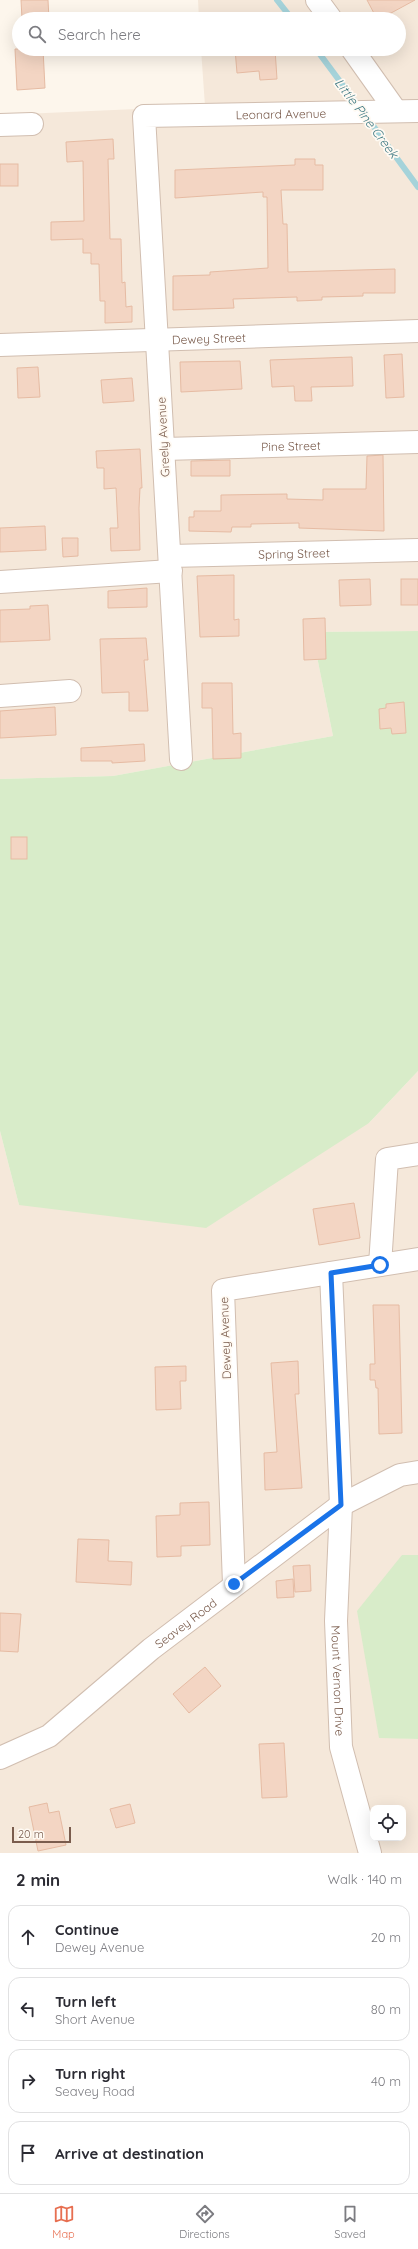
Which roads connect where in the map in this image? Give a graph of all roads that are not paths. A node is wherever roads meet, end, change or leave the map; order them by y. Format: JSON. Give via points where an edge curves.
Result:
{"nodes":[{"id":1,"x":317,"y":0,"type":"edge"},
{"id":2,"x":326,"y":12,"type":"edge"},
{"id":3,"x":357,"y":56,"type":"edge"},
{"id":4,"x":396,"y":111,"type":"junction"},
{"id":5,"x":418,"y":111,"type":"edge"},
{"id":6,"x":144,"y":116,"type":"joint"},
{"id":7,"x":0,"y":124,"type":"edge"},
{"id":8,"x":32,"y":124,"type":"dead end"},
{"id":9,"x":418,"y":331,"type":"edge"},
{"id":10,"x":157,"y":339,"type":"junction"},
{"id":11,"x":0,"y":344,"type":"edge"},
{"id":12,"x":418,"y":442,"type":"edge"},
{"id":13,"x":164,"y":449,"type":"junction"},
{"id":14,"x":418,"y":550,"type":"edge"},
{"id":15,"x":170,"y":564,"type":"junction"},
{"id":16,"x":0,"y":582,"type":"edge"},
{"id":17,"x":70,"y":691,"type":"dead end"},
{"id":18,"x":0,"y":696,"type":"edge"},
{"id":19,"x":181,"y":758,"type":"dead end"},
{"id":20,"x":418,"y":1154,"type":"edge"},
{"id":21,"x":418,"y":1260,"type":"edge"},
{"id":22,"x":380,"y":1265,"type":"junction"},
{"id":23,"x":331,"y":1273,"type":"junction"},
{"id":24,"x":418,"y":1472,"type":"edge"},
{"id":25,"x":341,"y":1505,"type":"junction"},
{"id":26,"x":234,"y":1584,"type":"junction"},
{"id":27,"x":0,"y":1758,"type":"edge"},
{"id":28,"x":370,"y":1853,"type":"edge"}],
"edges":[{"from":1,"to":2,"type":"street"},
{"from":3,"to":4,"type":"street"},
{"from":4,"to":5,"type":"street","name":"Leonard Avenue"},
{"from":4,"to":6,"type":"street","name":"Leonard Avenue"},
{"from":6,"to":10,"type":"street","name":"Greely Avenue"},
{"from":7,"to":8,"type":"street"},
{"from":9,"to":10,"type":"street","name":"Dewey Street"},
{"from":10,"to":11,"type":"street","name":"Dewey Street"},
{"from":10,"to":13,"type":"street","name":"Greely Avenue"},
{"from":12,"to":13,"type":"street","name":"Pine Street"},
{"from":13,"to":15,"type":"street","name":"Greely Avenue"},
{"from":14,"to":15,"type":"street","name":"Spring Street"},
{"from":15,"to":16,"type":"street","name":"Spring Street"},
{"from":15,"to":19,"type":"street","name":"Greely Avenue"},
{"from":17,"to":18,"type":"street"},
{"from":20,"to":22,"type":"street","via":[[387,1159]]},
{"from":21,"to":22,"type":"street","name":"Dewey Avenue"},
{"from":22,"to":23,"type":"street","name":"Dewey Avenue"},
{"from":23,"to":25,"type":"street","name":"Mount Vernon Drive"},
{"from":23,"to":26,"type":"street","name":"Dewey Avenue","via":[[223,1290]]},
{"from":24,"to":25,"type":"street","name":"Seavey Road","via":[[400,1475]]},
{"from":25,"to":26,"type":"street","name":"Seavey Road"},
{"from":25,"to":28,"type":"street","name":"Mount Vernon Drive","via":[[336,1621],[342,1747]]},
{"from":26,"to":27,"type":"street","name":"Seavey Road","via":[[151,1649],[49,1736]]}]}
